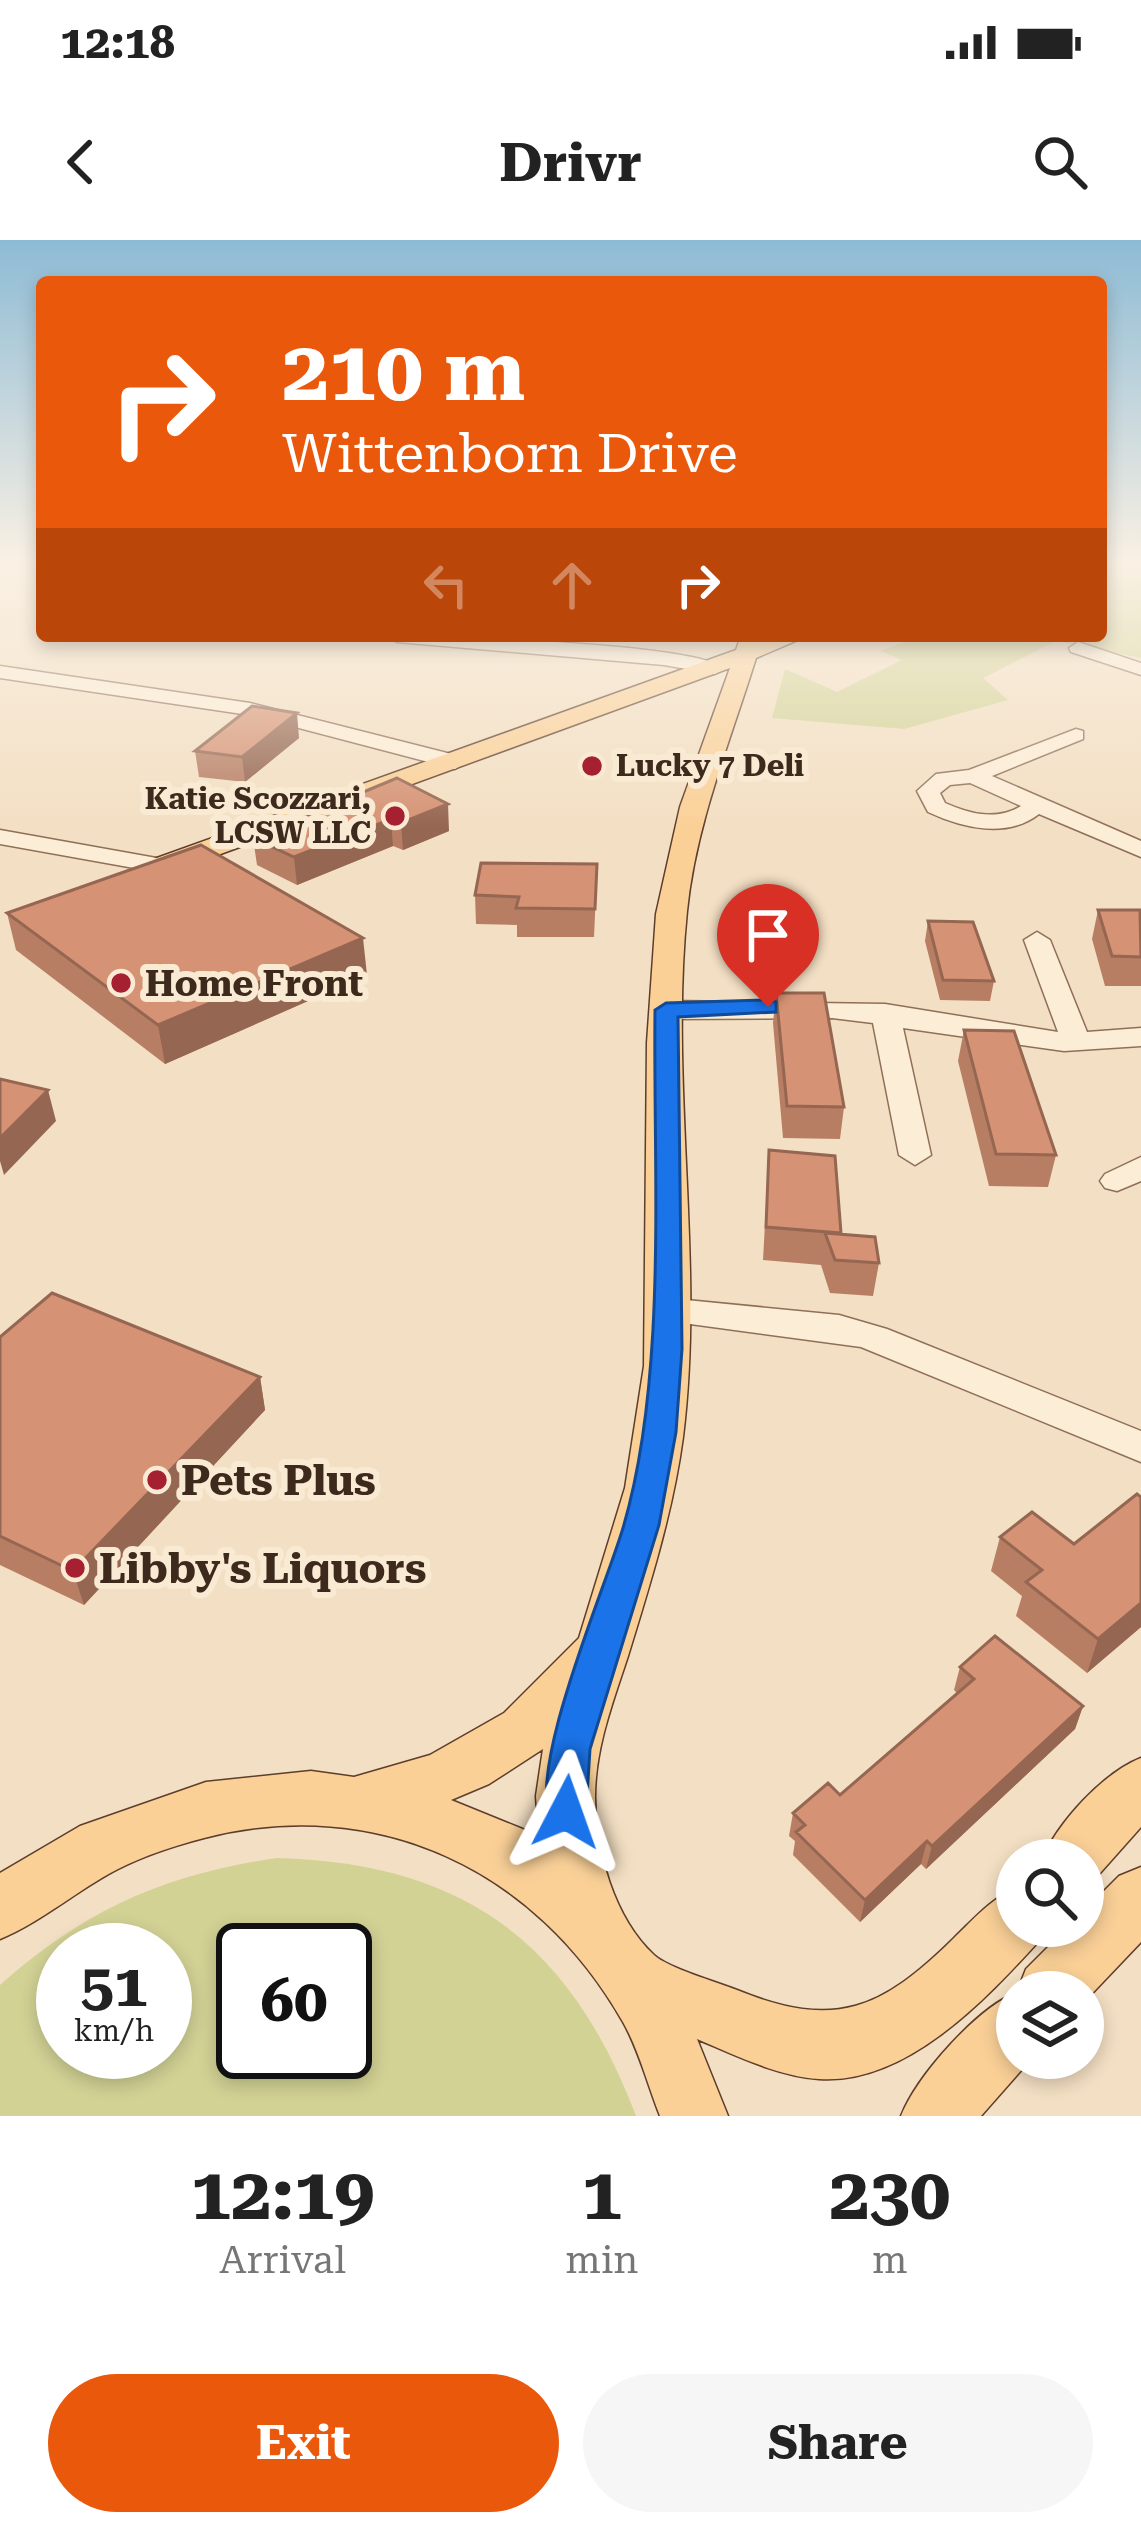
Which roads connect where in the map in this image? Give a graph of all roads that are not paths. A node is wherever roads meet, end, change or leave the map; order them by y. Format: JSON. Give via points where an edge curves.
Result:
{"nodes":[{"id":1,"x":738,"y":653,"type":"edge"},
{"id":2,"x":601,"y":654,"type":"edge"},
{"id":3,"x":731,"y":654,"type":"edge"},
{"id":4,"x":737,"y":654,"type":"edge"},
{"id":5,"x":1095,"y":654,"type":"edge"},
{"id":6,"x":1141,"y":669,"type":"edge"},
{"id":7,"x":0,"y":672,"type":"edge"},
{"id":8,"x":709,"y":705,"type":"junction"},
{"id":9,"x":597,"y":711,"type":"junction"},
{"id":10,"x":1076,"y":735,"type":"dead end"},
{"id":11,"x":455,"y":762,"type":"junction"},
{"id":12,"x":973,"y":776,"type":"junction"},
{"id":13,"x":1036,"y":804,"type":"junction"},
{"id":14,"x":0,"y":837,"type":"edge"},
{"id":15,"x":1141,"y":850,"type":"edge"},
{"id":16,"x":162,"y":866,"type":"junction"},
{"id":17,"x":117,"y":882,"type":"edge"},
{"id":18,"x":1037,"y":940,"type":"dead end"},
{"id":19,"x":666,"y":1010,"type":"junction"},
{"id":20,"x":884,"y":1013,"type":"junction"},
{"id":21,"x":1141,"y":1037,"type":"edge"},
{"id":22,"x":1076,"y":1042,"type":"junction"},
{"id":23,"x":915,"y":1154,"type":"dead end"},
{"id":24,"x":667,"y":1310,"type":"junction"},
{"id":25,"x":1141,"y":1447,"type":"edge"},
{"id":26,"x":609,"y":1627,"type":"junction"},
{"id":27,"x":1141,"y":1785,"type":"edge"},
{"id":28,"x":356,"y":1799,"type":"junction"},
{"id":29,"x":1091,"y":1839,"type":"edge"},
{"id":30,"x":11,"y":1895,"type":"edge"},
{"id":31,"x":1141,"y":1897,"type":"edge"},
{"id":32,"x":597,"y":1929,"type":"junction"},
{"id":33,"x":996,"y":1941,"type":"edge"},
{"id":34,"x":1069,"y":1971,"type":"edge"},
{"id":35,"x":638,"y":1986,"type":"junction"},
{"id":36,"x":996,"y":2048,"type":"edge"},
{"id":37,"x":694,"y":2116,"type":"edge"},
{"id":38,"x":935,"y":2116,"type":"edge"}],
"edges":[{"from":1,"to":8,"type":"main road"},
{"from":2,"to":3,"type":"street"},
{"from":4,"to":9,"type":"main road"},
{"from":5,"to":6,"type":"street"},
{"from":7,"to":11,"type":"street","via":[[267,712]]},
{"from":8,"to":9,"type":"main road","via":[[664,698]]},
{"from":8,"to":19,"type":"main road","via":[[678,862]]},
{"from":9,"to":11,"type":"main road"},
{"from":10,"to":12,"type":"street"},
{"from":11,"to":16,"type":"main road"},
{"from":12,"to":13,"type":"street"},
{"from":12,"to":13,"type":"street","via":[[933,785],[929,799],[948,813],[997,821],[1026,815]]},
{"from":13,"to":15,"type":"street"},
{"from":14,"to":16,"type":"street"},
{"from":16,"to":17,"type":"main road"},
{"from":18,"to":22,"type":"street"},
{"from":19,"to":20,"type":"street"},
{"from":19,"to":24,"type":"main road"},
{"from":20,"to":22,"type":"street"},
{"from":20,"to":23,"type":"street"},
{"from":21,"to":22,"type":"street"},
{"from":24,"to":25,"type":"street","via":[[874,1338]]},
{"from":24,"to":26,"type":"main road","via":[[660,1432],[642,1525]]},
{"from":26,"to":28,"type":"main road","via":[[577,1679],[536,1722],[484,1758],[419,1788]]},
{"from":26,"to":32,"type":"main road","via":[[570,1749],[566,1812],[572,1862]]},
{"from":27,"to":29,"type":"main road"},
{"from":28,"to":30,"type":"main road","via":[[275,1797],[180,1814],[131,1830]]},
{"from":28,"to":32,"type":"main road","via":[[413,1810],[488,1841]]},
{"from":31,"to":34,"type":"main road"},
{"from":32,"to":35,"type":"main road"},
{"from":33,"to":35,"type":"main road","via":[[896,2028],[830,2047],[752,2029],[681,1995]]},
{"from":35,"to":37,"type":"main road"},
{"from":36,"to":38,"type":"main road"}]}
